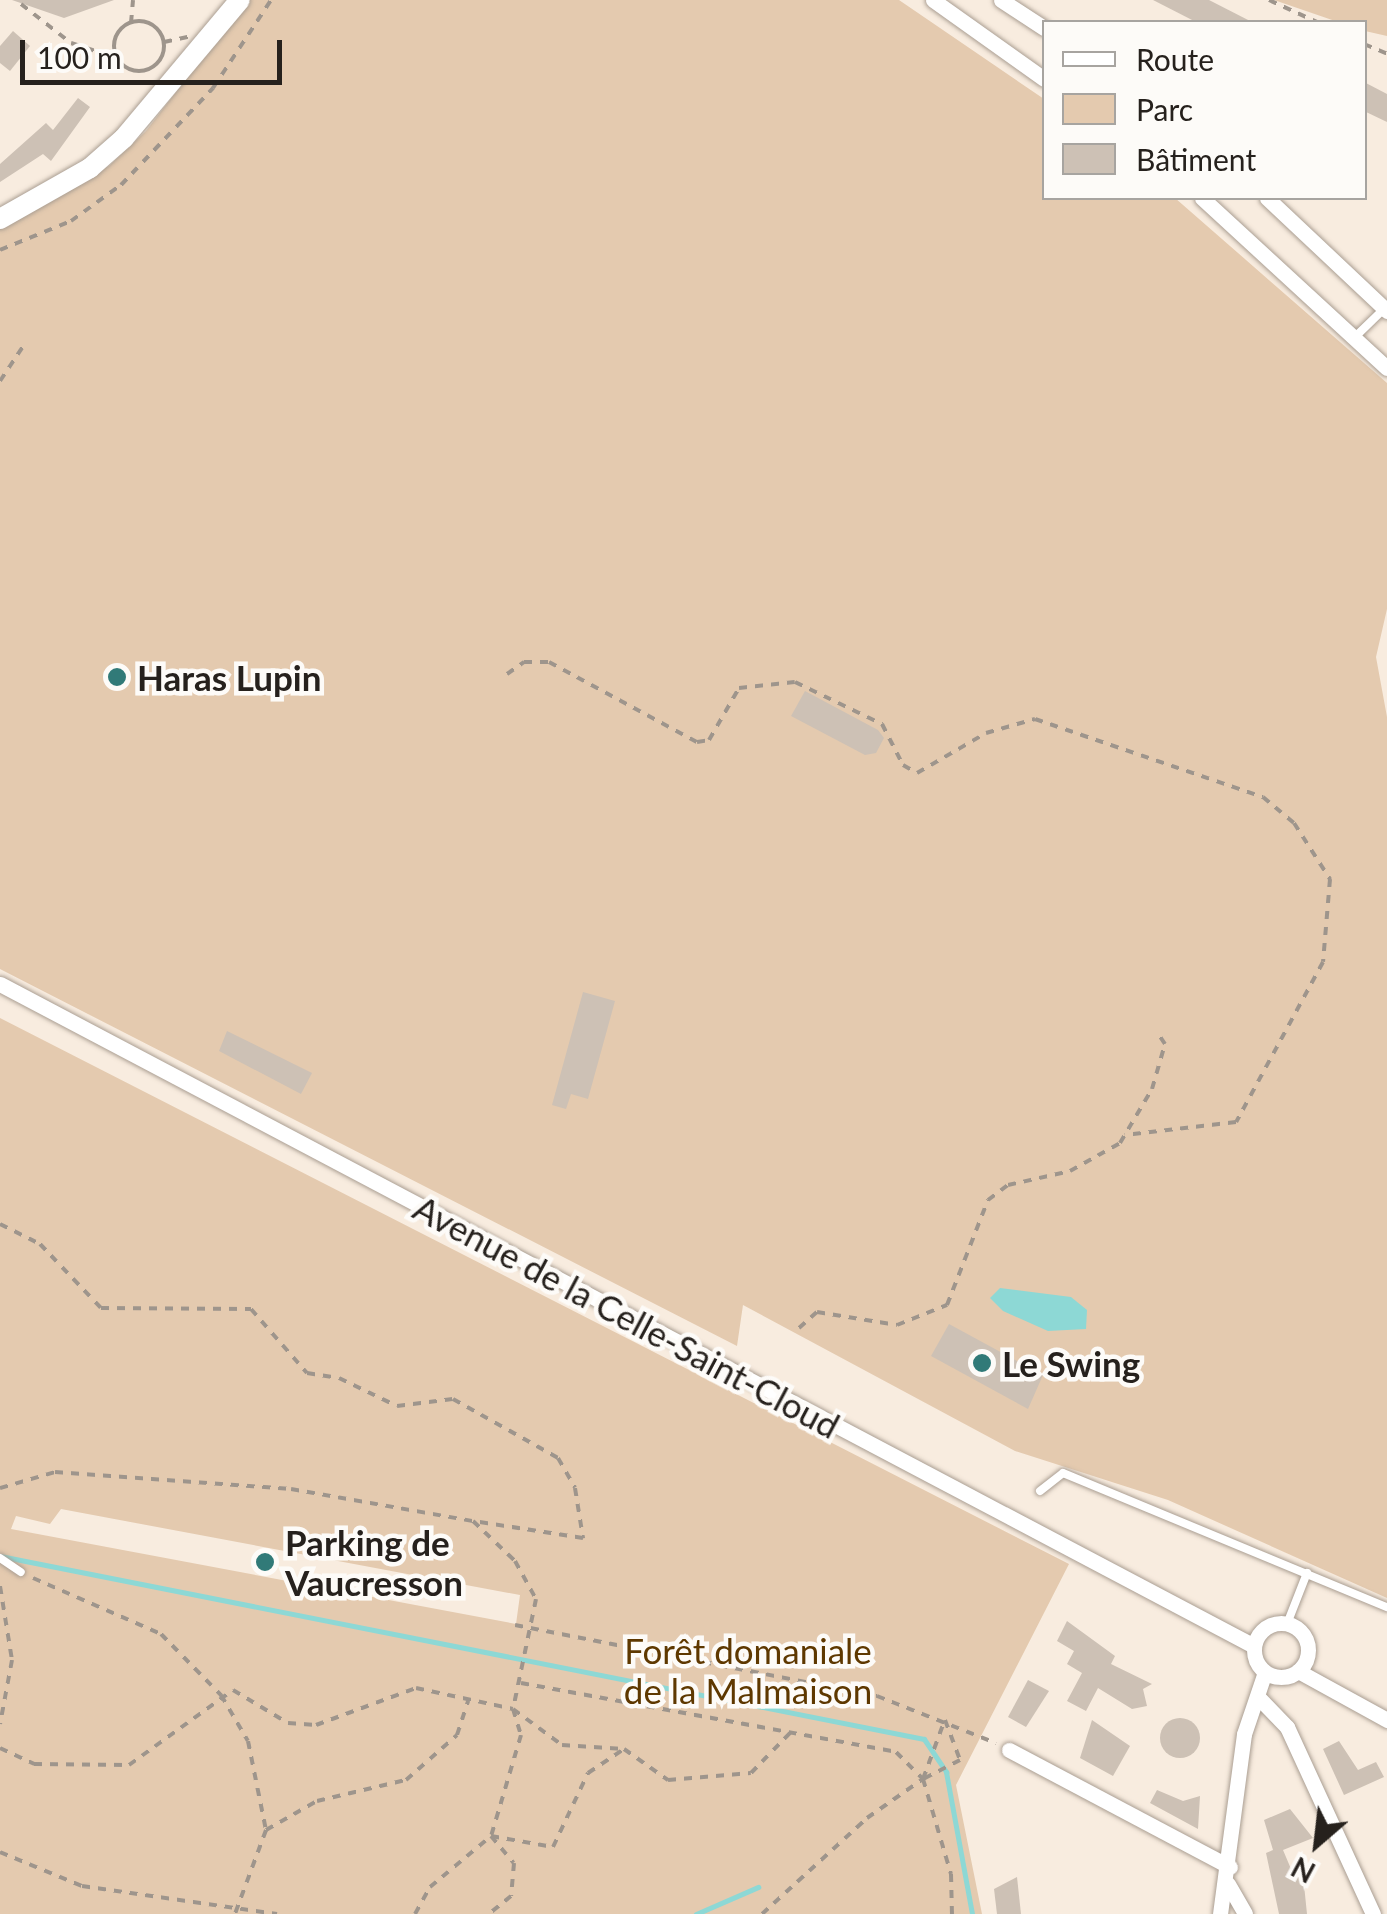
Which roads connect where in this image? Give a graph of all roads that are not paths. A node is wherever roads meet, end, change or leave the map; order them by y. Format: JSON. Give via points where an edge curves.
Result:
{"nodes":[{"id":1,"x":240,"y":0,"type":"edge"},
{"id":2,"x":933,"y":0,"type":"edge"},
{"id":3,"x":1001,"y":0,"type":"edge"},
{"id":4,"x":1042,"y":27,"type":"edge"},
{"id":5,"x":1042,"y":78,"type":"edge"},
{"id":6,"x":1204,"y":200,"type":"edge"},
{"id":7,"x":1269,"y":200,"type":"edge"},
{"id":8,"x":0,"y":219,"type":"edge"},
{"id":9,"x":1386,"y":309,"type":"edge"},
{"id":10,"x":1354,"y":338,"type":"junction"},
{"id":11,"x":1387,"y":368,"type":"edge"},
{"id":12,"x":0,"y":984,"type":"edge"},
{"id":13,"x":1040,"y":1491,"type":"dead end"},
{"id":14,"x":0,"y":1558,"type":"edge"},
{"id":15,"x":20,"y":1572,"type":"road end"},
{"id":16,"x":1306,"y":1573,"type":"junction"},
{"id":17,"x":1387,"y":1607,"type":"edge"},
{"id":18,"x":1287,"y":1624,"type":"junction"},
{"id":19,"x":1254,"y":1646,"type":"junction"},
{"id":20,"x":1298,"y":1671,"type":"junction"},
{"id":21,"x":1266,"y":1672,"type":"junction"},
{"id":22,"x":1258,"y":1697,"type":"junction"},
{"id":23,"x":1387,"y":1720,"type":"edge"},
{"id":24,"x":1009,"y":1750,"type":"road end"},
{"id":25,"x":1229,"y":1876,"type":"junction"},
{"id":26,"x":1220,"y":1914,"type":"edge"},
{"id":27,"x":1245,"y":1914,"type":"edge"},
{"id":28,"x":1373,"y":1914,"type":"edge"}],
"edges":[{"from":1,"to":8,"type":"street","via":[[124,138],[90,168]]},
{"from":2,"to":5,"type":"street"},
{"from":3,"to":4,"type":"street"},
{"from":6,"to":10,"type":"street"},
{"from":7,"to":9,"type":"street"},
{"from":9,"to":10,"type":"lane"},
{"from":10,"to":11,"type":"street"},
{"from":12,"to":19,"type":"street","name":"Avenue de la Celle-Saint-Cloud"},
{"from":13,"to":16,"type":"lane","via":[[1063,1473]]},
{"from":14,"to":15,"type":"lane"},
{"from":16,"to":17,"type":"lane"},
{"from":16,"to":18,"type":"lane"},
{"from":18,"to":19,"type":"street","via":[[1266,1628]]},
{"from":18,"to":20,"type":"street","via":[[1305,1638]]},
{"from":19,"to":21,"type":"street"},
{"from":20,"to":21,"type":"street"},
{"from":20,"to":23,"type":"street"},
{"from":21,"to":22,"type":"street"},
{"from":22,"to":25,"type":"street","via":[[1244,1734]]},
{"from":22,"to":28,"type":"street","via":[[1286,1726]]},
{"from":24,"to":25,"type":"street"},
{"from":25,"to":26,"type":"street"},
{"from":25,"to":27,"type":"street"}]}
